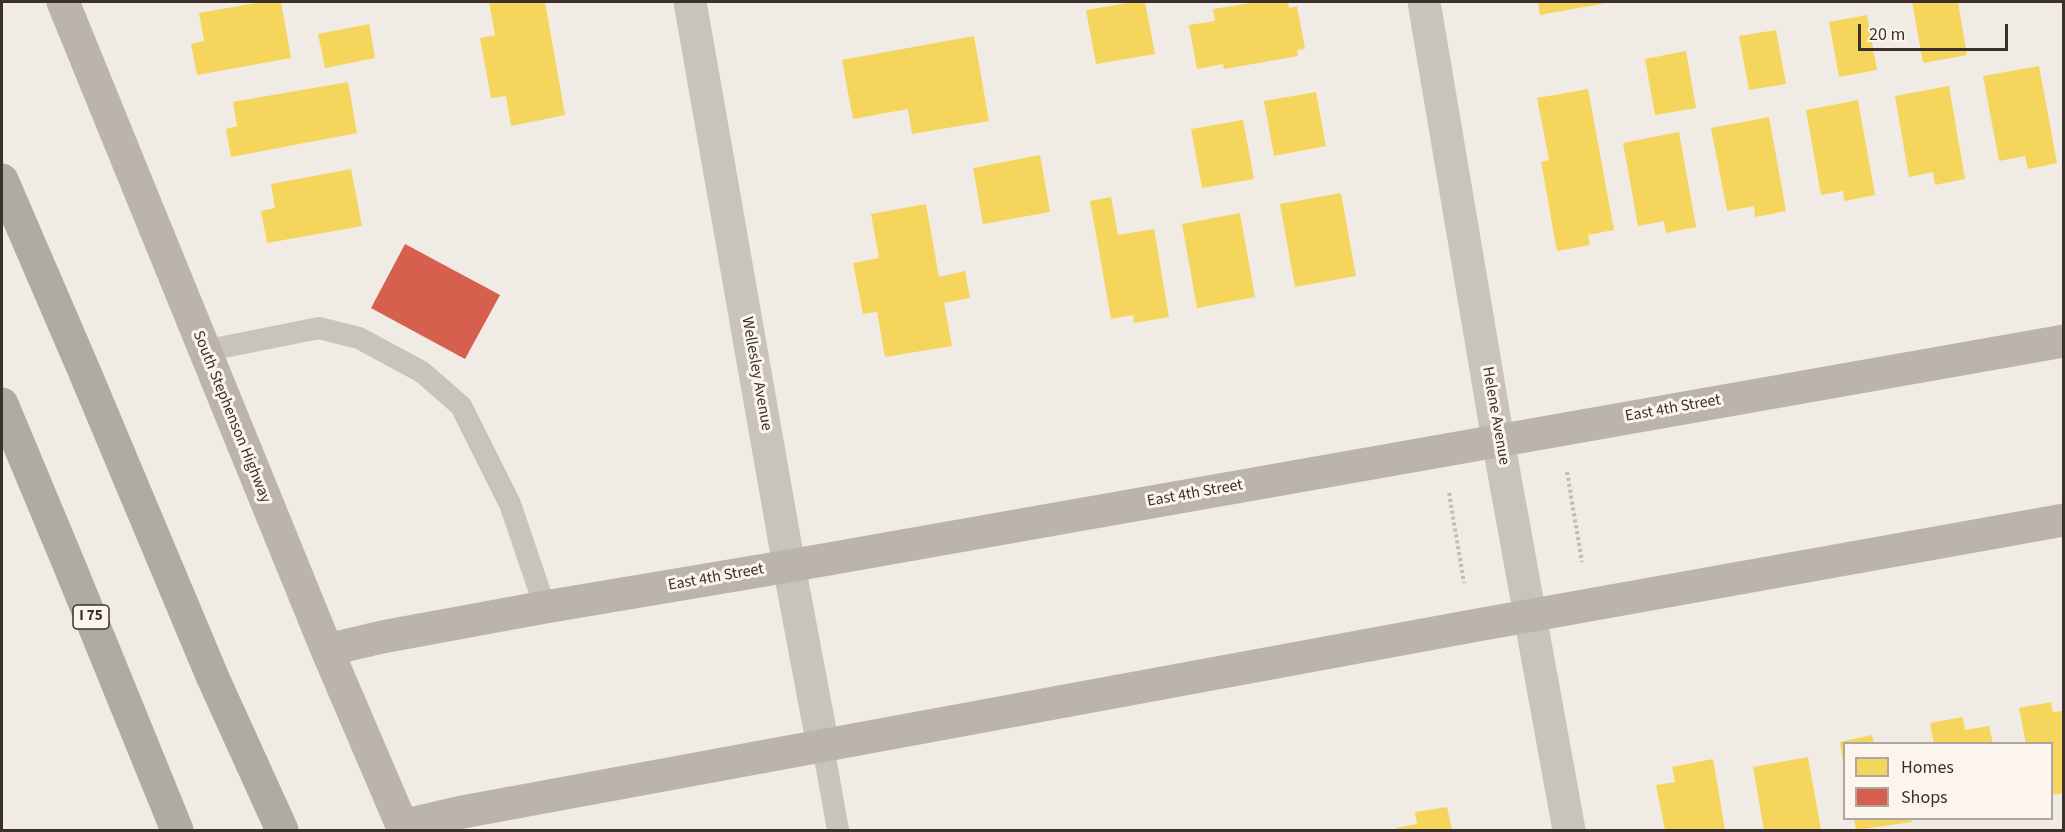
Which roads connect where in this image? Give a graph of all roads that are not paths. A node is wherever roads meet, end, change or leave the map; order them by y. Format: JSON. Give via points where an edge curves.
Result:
{"nodes":[{"id":1,"x":63,"y":2,"type":"edge"},
{"id":2,"x":690,"y":2,"type":"edge"},
{"id":3,"x":1424,"y":2,"type":"edge"},
{"id":4,"x":2,"y":180,"type":"edge"},
{"id":5,"x":2064,"y":341,"type":"edge"},
{"id":6,"x":204,"y":351,"type":"junction"},
{"id":7,"x":2,"y":404,"type":"edge"},
{"id":8,"x":1498,"y":440,"type":"junction"},
{"id":9,"x":2064,"y":520,"type":"edge"},
{"id":10,"x":789,"y":566,"type":"junction"},
{"id":11,"x":545,"y":607,"type":"junction"},
{"id":12,"x":1530,"y":615,"type":"junction"},
{"id":13,"x":327,"y":650,"type":"junction"},
{"id":14,"x":823,"y":746,"type":"junction"},
{"id":15,"x":403,"y":828,"type":"edge"},
{"id":16,"x":177,"y":831,"type":"edge"},
{"id":17,"x":282,"y":831,"type":"edge"},
{"id":18,"x":838,"y":831,"type":"edge"},
{"id":19,"x":1569,"y":831,"type":"edge"}],
"edges":[{"from":1,"to":6,"type":"street","name":"South Stephenson Highway"},
{"from":2,"to":10,"type":"street","name":"Wellesley Avenue"},
{"from":3,"to":8,"type":"street","name":"Helene Avenue"},
{"from":4,"to":17,"type":"highway"},
{"from":5,"to":8,"type":"street","name":"East 4th Street"},
{"from":6,"to":11,"type":"lane","via":[[320,328],[359,338],[422,372],[461,406],[510,504]]},
{"from":6,"to":13,"type":"street","name":"South Stephenson Highway"},
{"from":7,"to":16,"type":"highway","number":"I 75"},
{"from":8,"to":10,"type":"street","name":"East 4th Street"},
{"from":8,"to":12,"type":"street","name":"Helene Avenue"},
{"from":9,"to":12,"type":"street"},
{"from":10,"to":11,"type":"street","name":"East 4th Street"},
{"from":10,"to":14,"type":"street","name":"Wellesley Avenue"},
{"from":11,"to":13,"type":"street","name":"East 4th Street"},
{"from":12,"to":14,"type":"street"},
{"from":12,"to":19,"type":"street","name":"Helene Avenue"},
{"from":13,"to":15,"type":"street","name":"South Stephenson Highway"},
{"from":14,"to":15,"type":"street","via":[[457,813]]},
{"from":14,"to":18,"type":"lane"}]}
